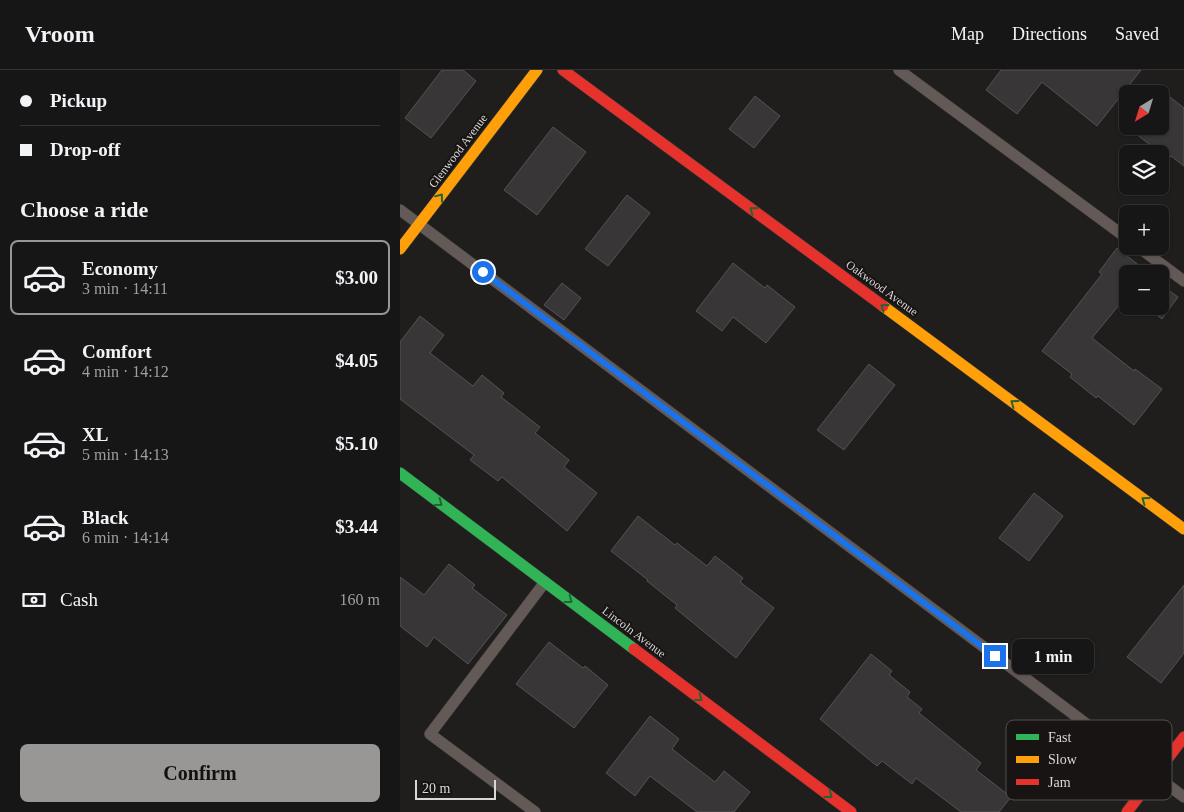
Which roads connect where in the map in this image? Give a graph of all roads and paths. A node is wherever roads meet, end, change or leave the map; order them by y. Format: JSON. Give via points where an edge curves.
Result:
{"nodes":[{"id":1,"x":537,"y":70,"type":"edge"},
{"id":2,"x":564,"y":70,"type":"edge"},
{"id":3,"x":899,"y":70,"type":"edge"},
{"id":4,"x":400,"y":210,"type":"edge"},
{"id":5,"x":419,"y":224,"type":"junction"},
{"id":6,"x":1119,"y":232,"type":"edge"},
{"id":7,"x":400,"y":249,"type":"edge"},
{"id":8,"x":1149,"y":255,"type":"edge"},
{"id":9,"x":1184,"y":281,"type":"edge"},
{"id":10,"x":400,"y":473,"type":"edge"},
{"id":11,"x":1184,"y":529,"type":"edge"},
{"id":12,"x":545,"y":582,"type":"junction"},
{"id":13,"x":1082,"y":720,"type":"edge"},
{"id":14,"x":1184,"y":737,"type":"edge"},
{"id":15,"x":1172,"y":753,"type":"edge"},
{"id":16,"x":1172,"y":788,"type":"edge"},
{"id":17,"x":1184,"y":797,"type":"edge"},
{"id":18,"x":1136,"y":800,"type":"edge"},
{"id":19,"x":535,"y":812,"type":"edge"},
{"id":20,"x":851,"y":812,"type":"edge"},
{"id":21,"x":1127,"y":812,"type":"edge"}],
"edges":[{"from":5,"to":1,"type":"street","name":"Glenwood Avenue","one_way":true},
{"from":11,"to":2,"type":"street","name":"Oakwood Avenue","one_way":true},
{"from":3,"to":6,"type":"lane"},
{"from":4,"to":5,"type":"lane"},
{"from":5,"to":7,"type":"street","name":"Glenwood Avenue"},
{"from":5,"to":13,"type":"lane"},
{"from":8,"to":9,"type":"lane"},
{"from":10,"to":12,"type":"street","name":"Lincoln Avenue","one_way":true},
{"from":12,"to":19,"type":"lane","via":[[430,734]]},
{"from":12,"to":20,"type":"street","name":"Lincoln Avenue","one_way":true},
{"from":14,"to":15,"type":"street"},
{"from":16,"to":17,"type":"lane"},
{"from":18,"to":21,"type":"street"}]}
